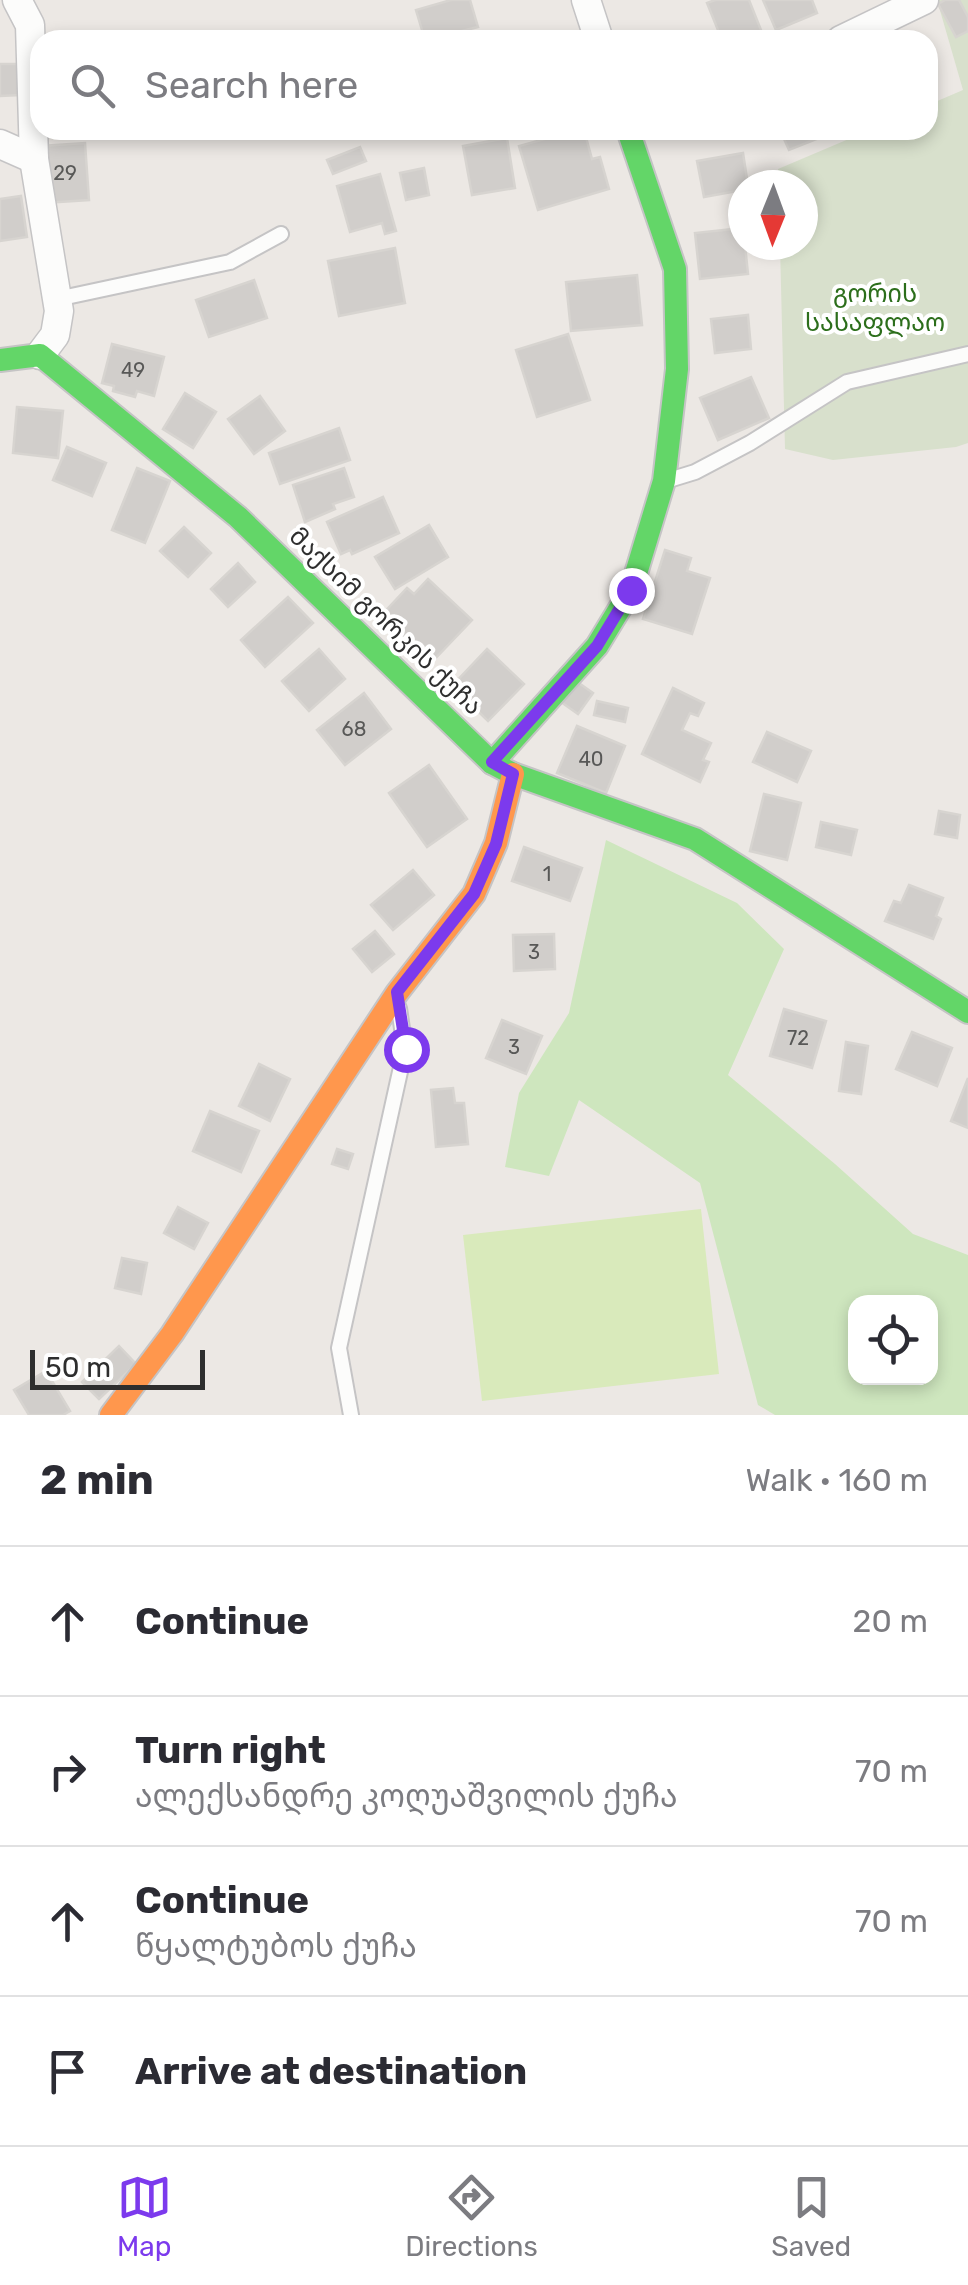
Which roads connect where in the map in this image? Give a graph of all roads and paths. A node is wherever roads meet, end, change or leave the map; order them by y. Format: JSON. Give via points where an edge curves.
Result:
{"nodes":[{"id":1,"x":17,"y":0,"type":"edge"},
{"id":2,"x":586,"y":0,"type":"edge"},
{"id":3,"x":924,"y":0,"type":"edge"},
{"id":4,"x":30,"y":30,"type":"edge"},
{"id":5,"x":596,"y":30,"type":"edge"},
{"id":6,"x":862,"y":30,"type":"edge"},
{"id":7,"x":33,"y":140,"type":"edge"},
{"id":8,"x":631,"y":140,"type":"edge"},
{"id":9,"x":0,"y":144,"type":"edge"},
{"id":10,"x":34,"y":159,"type":"junction"},
{"id":11,"x":281,"y":234,"type":"dead end"},
{"id":12,"x":56,"y":299,"type":"junction"},
{"id":13,"x":968,"y":354,"type":"edge"},
{"id":14,"x":40,"y":356,"type":"junction"},
{"id":15,"x":0,"y":360,"type":"edge"},
{"id":16,"x":664,"y":482,"type":"junction"},
{"id":17,"x":503,"y":768,"type":"junction"},
{"id":18,"x":397,"y":992,"type":"junction"},
{"id":19,"x":968,"y":1012,"type":"edge"},
{"id":20,"x":111,"y":1415,"type":"edge"},
{"id":21,"x":351,"y":1415,"type":"edge"}],
"edges":[{"from":1,"to":4,"type":"street"},
{"from":2,"to":5,"type":"street"},
{"from":3,"to":6,"type":"street"},
{"from":7,"to":10,"type":"street"},
{"from":8,"to":16,"type":"street","via":[[675,270],[677,369]]},
{"from":9,"to":10,"type":"street"},
{"from":10,"to":12,"type":"street"},
{"from":11,"to":12,"type":"lane","via":[[230,262]]},
{"from":12,"to":14,"type":"street","via":[[55,335]]},
{"from":13,"to":16,"type":"lane","via":[[846,382],[750,443]]},
{"from":14,"to":15,"type":"street"},
{"from":14,"to":17,"type":"street","name":"მაქსიმ გორკის ქუჩა","via":[[238,517]]},
{"from":16,"to":17,"type":"street","via":[[631,590],[597,646]]},
{"from":17,"to":18,"type":"street","via":[[496,844],[474,894]]},
{"from":17,"to":19,"type":"street","name":"მაქსიმ გორკის ქუჩა","via":[[696,839]]},
{"from":18,"to":20,"type":"street","via":[[172,1334]]},
{"from":18,"to":21,"type":"lane","via":[[406,1049],[339,1348]]}]}
